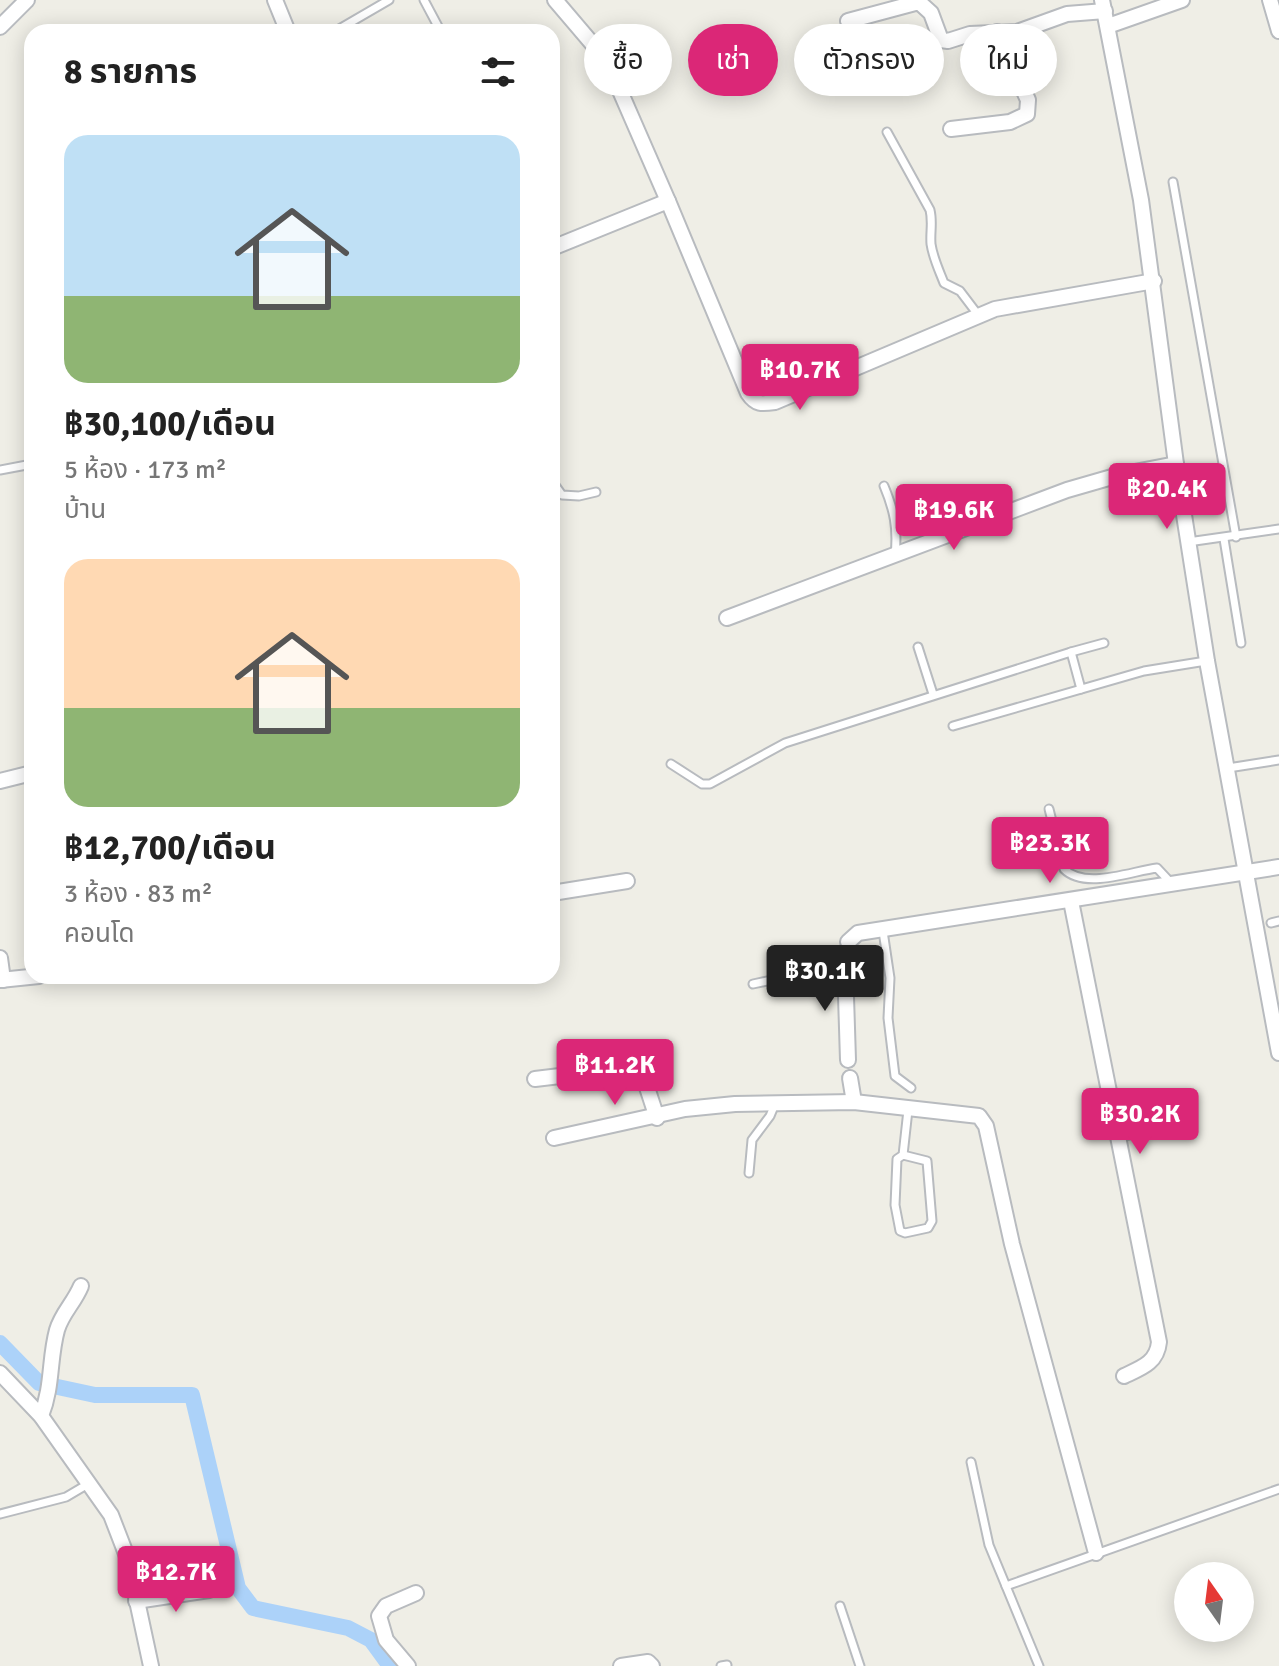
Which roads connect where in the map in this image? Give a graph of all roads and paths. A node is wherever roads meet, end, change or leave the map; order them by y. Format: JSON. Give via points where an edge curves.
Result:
{"nodes":[{"id":1,"x":27,"y":0,"type":"edge"},
{"id":2,"x":275,"y":0,"type":"edge"},
{"id":3,"x":389,"y":0,"type":"edge"},
{"id":4,"x":424,"y":0,"type":"edge"},
{"id":5,"x":555,"y":0,"type":"edge"},
{"id":6,"x":1182,"y":0,"type":"edge"},
{"id":7,"x":1270,"y":0,"type":"edge"},
{"id":8,"x":1104,"y":6,"type":"edge"},
{"id":9,"x":848,"y":21,"type":"dead end"},
{"id":10,"x":285,"y":24,"type":"edge"},
{"id":11,"x":348,"y":24,"type":"edge"},
{"id":12,"x":437,"y":24,"type":"edge"},
{"id":13,"x":1039,"y":24,"type":"edge"},
{"id":14,"x":1108,"y":26,"type":"junction"},
{"id":15,"x":0,"y":27,"type":"edge"},
{"id":16,"x":1279,"y":31,"type":"edge"},
{"id":17,"x":960,"y":37,"type":"edge"},
{"id":18,"x":1026,"y":96,"type":"edge"},
{"id":19,"x":951,"y":129,"type":"dead end"},
{"id":20,"x":887,"y":132,"type":"dead end"},
{"id":21,"x":1173,"y":182,"type":"dead end"},
{"id":22,"x":668,"y":201,"type":"junction"},
{"id":23,"x":560,"y":245,"type":"edge"},
{"id":24,"x":1154,"y":281,"type":"junction"},
{"id":25,"x":979,"y":316,"type":"junction"},
{"id":26,"x":1176,"y":464,"type":"junction"},
{"id":27,"x":24,"y":466,"type":"edge"},
{"id":28,"x":0,"y":470,"type":"edge"},
{"id":29,"x":884,"y":486,"type":"dead end"},
{"id":30,"x":560,"y":492,"type":"edge"},
{"id":31,"x":596,"y":492,"type":"dead end"},
{"id":32,"x":1279,"y":529,"type":"edge"},
{"id":33,"x":1236,"y":537,"type":"junction"},
{"id":34,"x":1224,"y":539,"type":"junction"},
{"id":35,"x":1188,"y":542,"type":"junction"},
{"id":36,"x":895,"y":555,"type":"junction"},
{"id":37,"x":727,"y":618,"type":"dead end"},
{"id":38,"x":1104,"y":643,"type":"dead end"},
{"id":39,"x":1241,"y":643,"type":"dead end"},
{"id":40,"x":918,"y":647,"type":"dead end"},
{"id":41,"x":1071,"y":652,"type":"junction"},
{"id":42,"x":1207,"y":661,"type":"junction"},
{"id":43,"x":1081,"y":689,"type":"junction"},
{"id":44,"x":933,"y":694,"type":"junction"},
{"id":45,"x":953,"y":726,"type":"dead end"},
{"id":46,"x":1279,"y":760,"type":"edge"},
{"id":47,"x":671,"y":764,"type":"dead end"},
{"id":48,"x":1228,"y":768,"type":"junction"},
{"id":49,"x":24,"y":775,"type":"edge"},
{"id":50,"x":0,"y":781,"type":"edge"},
{"id":51,"x":1049,"y":809,"type":"dead end"},
{"id":52,"x":1279,"y":867,"type":"edge"},
{"id":53,"x":1247,"y":872,"type":"junction"},
{"id":54,"x":627,"y":881,"type":"dead end"},
{"id":55,"x":1172,"y":884,"type":"junction"},
{"id":56,"x":560,"y":892,"type":"edge"},
{"id":57,"x":1071,"y":901,"type":"junction"},
{"id":58,"x":883,"y":931,"type":"junction"},
{"id":59,"x":848,"y":942,"type":"dead end"},
{"id":60,"x":0,"y":958,"type":"edge"},
{"id":61,"x":845,"y":964,"type":"joint"},
{"id":62,"x":24,"y":978,"type":"edge"},
{"id":63,"x":2,"y":980,"type":"edge"},
{"id":64,"x":753,"y":984,"type":"dead end"},
{"id":65,"x":1279,"y":1053,"type":"edge"},
{"id":66,"x":848,"y":1060,"type":"dead end"},
{"id":67,"x":850,"y":1078,"type":"dead end"},
{"id":68,"x":535,"y":1079,"type":"dead end"},
{"id":69,"x":911,"y":1088,"type":"dead end"},
{"id":70,"x":854,"y":1102,"type":"junction"},
{"id":71,"x":775,"y":1104,"type":"junction"},
{"id":72,"x":908,"y":1110,"type":"junction"},
{"id":73,"x":657,"y":1118,"type":"junction"},
{"id":74,"x":1175,"y":1125,"type":"dead end"},
{"id":75,"x":1117,"y":1137,"type":"junction"},
{"id":76,"x":554,"y":1138,"type":"dead end"},
{"id":77,"x":903,"y":1155,"type":"junction"},
{"id":78,"x":749,"y":1173,"type":"dead end"},
{"id":79,"x":81,"y":1286,"type":"dead end"},
{"id":80,"x":0,"y":1373,"type":"edge"},
{"id":81,"x":1124,"y":1376,"type":"dead end"},
{"id":82,"x":41,"y":1416,"type":"junction"},
{"id":83,"x":971,"y":1462,"type":"dead end"},
{"id":84,"x":88,"y":1484,"type":"junction"},
{"id":85,"x":1279,"y":1489,"type":"edge"},
{"id":86,"x":0,"y":1514,"type":"edge"},
{"id":87,"x":1096,"y":1553,"type":"junction"},
{"id":88,"x":1006,"y":1586,"type":"junction"},
{"id":89,"x":209,"y":1590,"type":"dead end"},
{"id":90,"x":416,"y":1593,"type":"dead end"},
{"id":91,"x":136,"y":1601,"type":"junction"},
{"id":92,"x":840,"y":1606,"type":"dead end"},
{"id":93,"x":151,"y":1666,"type":"edge"},
{"id":94,"x":408,"y":1666,"type":"edge"},
{"id":95,"x":621,"y":1666,"type":"edge"},
{"id":96,"x":652,"y":1666,"type":"edge"},
{"id":97,"x":860,"y":1666,"type":"edge"},
{"id":98,"x":1039,"y":1666,"type":"edge"}],
"edges":[{"from":1,"to":15,"type":"street"},
{"from":2,"to":10,"type":"street"},
{"from":3,"to":11,"type":"lane"},
{"from":4,"to":12,"type":"lane"},
{"from":5,"to":22,"type":"street","via":[[607,61]]},
{"from":6,"to":14,"type":"street"},
{"from":7,"to":16,"type":"street"},
{"from":8,"to":13,"type":"street"},
{"from":8,"to":14,"type":"street"},
{"from":9,"to":17,"type":"street","via":[[919,2],[931,13],[941,40]]},
{"from":14,"to":24,"type":"street"},
{"from":18,"to":19,"type":"street","via":[[1027,114],[1010,122]]},
{"from":20,"to":25,"type":"lane","via":[[930,210],[933,256],[944,283],[960,291]]},
{"from":21,"to":33,"type":"lane"},
{"from":22,"to":23,"type":"street"},
{"from":22,"to":25,"type":"street","via":[[748,393],[760,404]]},
{"from":24,"to":25,"type":"street","via":[[1023,302]]},
{"from":24,"to":26,"type":"street"},
{"from":26,"to":35,"type":"street"},
{"from":26,"to":36,"type":"street","via":[[1067,490]]},
{"from":27,"to":28,"type":"lane"},
{"from":29,"to":36,"type":"lane","via":[[898,531]]},
{"from":30,"to":31,"type":"lane"},
{"from":32,"to":33,"type":"lane"},
{"from":33,"to":34,"type":"lane"},
{"from":34,"to":35,"type":"lane"},
{"from":34,"to":39,"type":"lane"},
{"from":35,"to":42,"type":"street"},
{"from":36,"to":37,"type":"street"},
{"from":38,"to":41,"type":"lane"},
{"from":40,"to":44,"type":"lane"},
{"from":41,"to":43,"type":"lane"},
{"from":41,"to":44,"type":"lane"},
{"from":42,"to":43,"type":"lane"},
{"from":42,"to":48,"type":"street"},
{"from":43,"to":45,"type":"lane"},
{"from":44,"to":47,"type":"lane","via":[[785,743],[710,784]]},
{"from":46,"to":48,"type":"lane"},
{"from":48,"to":53,"type":"street"},
{"from":49,"to":50,"type":"street"},
{"from":51,"to":55,"type":"lane","via":[[1069,874],[1089,878],[1157,868]]},
{"from":52,"to":53,"type":"street"},
{"from":53,"to":55,"type":"street"},
{"from":53,"to":65,"type":"street"},
{"from":54,"to":56,"type":"street"},
{"from":55,"to":57,"type":"street"},
{"from":57,"to":58,"type":"street"},
{"from":57,"to":75,"type":"street"},
{"from":58,"to":59,"type":"street","via":[[858,933]]},
{"from":58,"to":69,"type":"lane","via":[[895,1076]]},
{"from":60,"to":63,"type":"street"},
{"from":61,"to":64,"type":"lane"},
{"from":61,"to":66,"type":"street"},
{"from":62,"to":63,"type":"street"},
{"from":67,"to":70,"type":"street"},
{"from":68,"to":73,"type":"street","via":[[635,1067],[642,1072]]},
{"from":70,"to":71,"type":"street"},
{"from":70,"to":72,"type":"street"},
{"from":71,"to":73,"type":"street","via":[[685,1109]]},
{"from":71,"to":78,"type":"lane","via":[[752,1140]]},
{"from":72,"to":77,"type":"lane"},
{"from":72,"to":87,"type":"street","via":[[984,1120]]},
{"from":73,"to":76,"type":"street"},
{"from":74,"to":75,"type":"lane"},
{"from":75,"to":81,"type":"street","via":[[1159,1342],[1151,1362]]},
{"from":77,"to":77,"type":"lane","via":[[927,1161],[932,1221],[928,1228],[905,1233],[900,1231],[895,1205],[897,1159]]},
{"from":79,"to":82,"type":"street","via":[[56,1334],[51,1387]]},
{"from":80,"to":82,"type":"street"},
{"from":82,"to":84,"type":"street"},
{"from":83,"to":88,"type":"lane","via":[[980,1517]]},
{"from":84,"to":86,"type":"lane","via":[[66,1497]]},
{"from":84,"to":91,"type":"street","via":[[119,1533]]},
{"from":85,"to":87,"type":"lane"},
{"from":87,"to":88,"type":"lane"},
{"from":88,"to":98,"type":"lane"},
{"from":89,"to":91,"type":"street"},
{"from":90,"to":94,"type":"street","via":[[386,1606],[379,1616],[386,1640]]},
{"from":91,"to":93,"type":"street"},
{"from":92,"to":97,"type":"lane"},
{"from":95,"to":96,"type":"street"}]}
